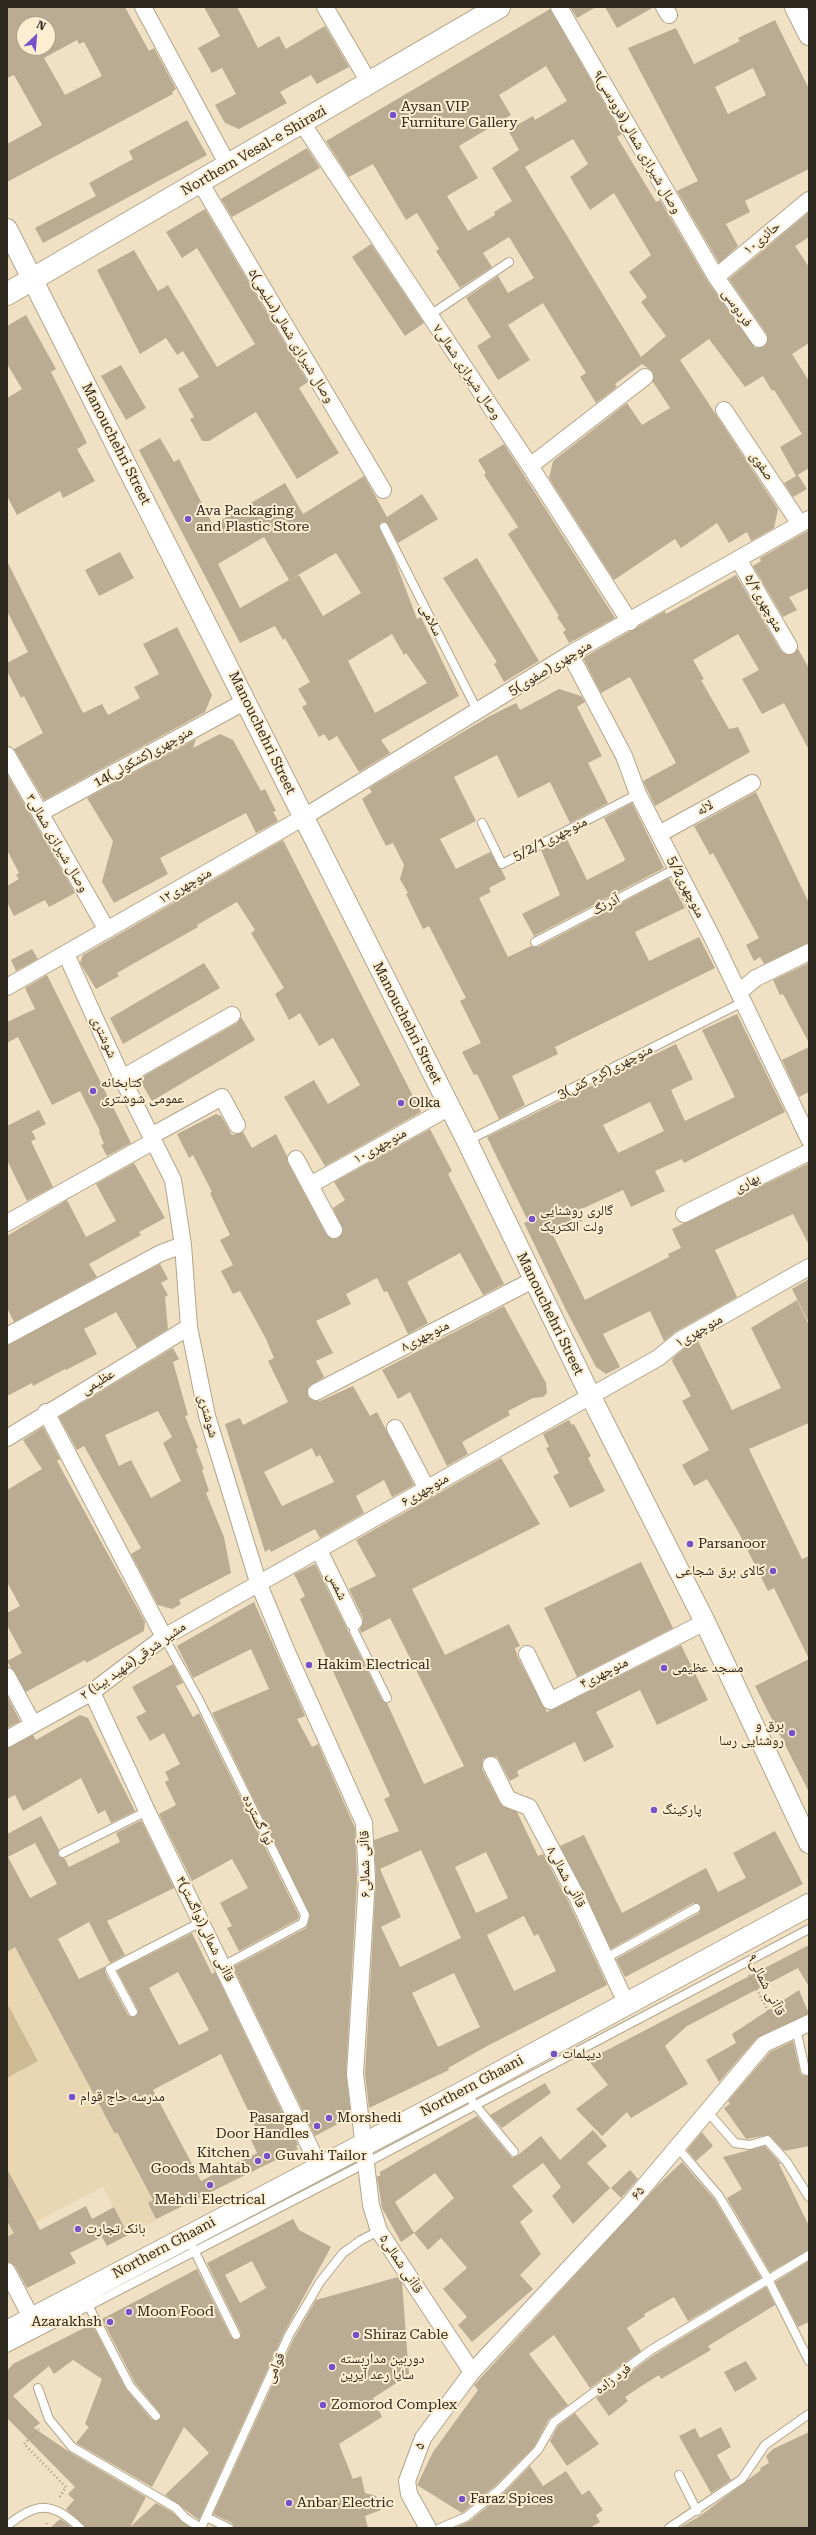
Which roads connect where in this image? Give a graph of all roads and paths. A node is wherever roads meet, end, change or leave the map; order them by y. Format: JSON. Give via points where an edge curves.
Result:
{"nodes":[{"id":1,"x":142,"y":7,"type":"edge"},
{"id":2,"x":325,"y":7,"type":"edge"},
{"id":3,"x":500,"y":7,"type":"edge"},
{"id":4,"x":559,"y":7,"type":"edge"},
{"id":5,"x":795,"y":7,"type":"edge"},
{"id":6,"x":809,"y":35,"type":"edge"},
{"id":7,"x":370,"y":84,"type":"junction"},
{"id":8,"x":302,"y":123,"type":"junction"},
{"id":9,"x":228,"y":165,"type":"junction"},
{"id":10,"x":200,"y":182,"type":"junction"},
{"id":11,"x":809,"y":200,"type":"edge"},
{"id":12,"x":7,"y":229,"type":"edge"},
{"id":13,"x":509,"y":262,"type":"dead end"},
{"id":14,"x":716,"y":276,"type":"junction"},
{"id":15,"x":32,"y":280,"type":"junction"},
{"id":16,"x":7,"y":294,"type":"edge"},
{"id":17,"x":430,"y":315,"type":"junction"},
{"id":18,"x":759,"y":339,"type":"dead end"},
{"id":19,"x":645,"y":377,"type":"dead end"},
{"id":20,"x":724,"y":410,"type":"dead end"},
{"id":21,"x":530,"y":466,"type":"junction"},
{"id":22,"x":383,"y":490,"type":"dead end"},
{"id":23,"x":804,"y":522,"type":"edge"},
{"id":24,"x":384,"y":527,"type":"dead end"},
{"id":25,"x":738,"y":559,"type":"junction"},
{"id":26,"x":630,"y":622,"type":"junction"},
{"id":27,"x":790,"y":646,"type":"dead end"},
{"id":28,"x":570,"y":654,"type":"junction"},
{"id":29,"x":246,"y":701,"type":"junction"},
{"id":30,"x":478,"y":712,"type":"junction"},
{"id":31,"x":7,"y":755,"type":"edge"},
{"id":32,"x":752,"y":783,"type":"dead end"},
{"id":33,"x":638,"y":794,"type":"junction"},
{"id":34,"x":40,"y":813,"type":"junction"},
{"id":35,"x":304,"y":817,"type":"junction"},
{"id":36,"x":482,"y":823,"type":"dead end"},
{"id":37,"x":659,"y":834,"type":"junction"},
{"id":38,"x":677,"y":868,"type":"junction"},
{"id":39,"x":108,"y":930,"type":"junction"},
{"id":40,"x":535,"y":942,"type":"dead end"},
{"id":41,"x":809,"y":952,"type":"edge"},
{"id":42,"x":66,"y":954,"type":"junction"},
{"id":43,"x":7,"y":987,"type":"edge"},
{"id":44,"x":741,"y":997,"type":"junction"},
{"id":45,"x":232,"y":1015,"type":"dead end"},
{"id":46,"x":122,"y":1078,"type":"junction"},
{"id":47,"x":450,"y":1107,"type":"junction"},
{"id":48,"x":805,"y":1119,"type":"edge"},
{"id":49,"x":237,"y":1125,"type":"dead end"},
{"id":50,"x":153,"y":1138,"type":"junction"},
{"id":51,"x":809,"y":1139,"type":"edge"},
{"id":52,"x":466,"y":1141,"type":"junction"},
{"id":53,"x":809,"y":1152,"type":"edge"},
{"id":54,"x":296,"y":1159,"type":"dead end"},
{"id":55,"x":310,"y":1185,"type":"junction"},
{"id":56,"x":684,"y":1214,"type":"dead end"},
{"id":57,"x":7,"y":1223,"type":"edge"},
{"id":58,"x":334,"y":1230,"type":"dead end"},
{"id":59,"x":183,"y":1245,"type":"junction"},
{"id":60,"x":809,"y":1267,"type":"edge"},
{"id":61,"x":533,"y":1280,"type":"junction"},
{"id":62,"x":189,"y":1327,"type":"junction"},
{"id":63,"x":7,"y":1336,"type":"edge"},
{"id":64,"x":316,"y":1392,"type":"dead end"},
{"id":65,"x":590,"y":1395,"type":"junction"},
{"id":66,"x":46,"y":1412,"type":"junction"},
{"id":67,"x":395,"y":1428,"type":"dead end"},
{"id":68,"x":7,"y":1438,"type":"edge"},
{"id":69,"x":427,"y":1489,"type":"junction"},
{"id":70,"x":319,"y":1550,"type":"junction"},
{"id":71,"x":258,"y":1582,"type":"junction"},
{"id":72,"x":354,"y":1622,"type":"joint"},
{"id":73,"x":705,"y":1622,"type":"junction"},
{"id":74,"x":164,"y":1637,"type":"junction"},
{"id":75,"x":527,"y":1654,"type":"dead end"},
{"id":76,"x":7,"y":1676,"type":"edge"},
{"id":77,"x":92,"y":1692,"type":"junction"},
{"id":78,"x":387,"y":1698,"type":"dead end"},
{"id":79,"x":33,"y":1724,"type":"junction"},
{"id":80,"x":7,"y":1739,"type":"edge"},
{"id":81,"x":491,"y":1765,"type":"dead end"},
{"id":82,"x":147,"y":1811,"type":"junction"},
{"id":83,"x":809,"y":1843,"type":"edge"},
{"id":84,"x":63,"y":1853,"type":"dead end"},
{"id":85,"x":809,"y":1905,"type":"edge"},
{"id":86,"x":696,"y":1908,"type":"dead end"},
{"id":87,"x":201,"y":1922,"type":"junction"},
{"id":88,"x":809,"y":1929,"type":"edge"},
{"id":89,"x":606,"y":1958,"type":"junction"},
{"id":90,"x":743,"y":1963,"type":"junction"},
{"id":91,"x":223,"y":1966,"type":"junction"},
{"id":92,"x":626,"y":2003,"type":"junction"},
{"id":93,"x":133,"y":2012,"type":"dead end"},
{"id":94,"x":802,"y":2025,"type":"edge"},
{"id":95,"x":780,"y":2035,"type":"junction"},
{"id":96,"x":809,"y":2071,"type":"edge"},
{"id":97,"x":469,"y":2098,"type":"junction"},
{"id":98,"x":707,"y":2112,"type":"junction"},
{"id":99,"x":678,"y":2148,"type":"junction"},
{"id":100,"x":514,"y":2152,"type":"dead end"},
{"id":101,"x":365,"y":2154,"type":"junction"},
{"id":102,"x":320,"y":2166,"type":"junction"},
{"id":103,"x":809,"y":2197,"type":"edge"},
{"id":104,"x":379,"y":2231,"type":"junction"},
{"id":105,"x":191,"y":2244,"type":"junction"},
{"id":106,"x":809,"y":2255,"type":"edge"},
{"id":107,"x":7,"y":2271,"type":"edge"},
{"id":108,"x":768,"y":2279,"type":"junction"},
{"id":109,"x":85,"y":2299,"type":"junction"},
{"id":110,"x":32,"y":2320,"type":"junction"},
{"id":111,"x":7,"y":2332,"type":"edge"},
{"id":112,"x":236,"y":2335,"type":"dead end"},
{"id":113,"x":7,"y":2348,"type":"edge"},
{"id":114,"x":809,"y":2361,"type":"edge"},
{"id":115,"x":472,"y":2372,"type":"junction"},
{"id":116,"x":38,"y":2388,"type":"dead end"},
{"id":117,"x":809,"y":2414,"type":"edge"},
{"id":118,"x":156,"y":2416,"type":"dead end"},
{"id":119,"x":49,"y":2419,"type":"junction"},
{"id":120,"x":679,"y":2475,"type":"dead end"},
{"id":121,"x":54,"y":2508,"type":"junction"},
{"id":122,"x":697,"y":2511,"type":"junction"},
{"id":123,"x":206,"y":2517,"type":"junction"},
{"id":124,"x":7,"y":2526,"type":"edge"},
{"id":125,"x":44,"y":2528,"type":"edge"},
{"id":126,"x":80,"y":2528,"type":"edge"},
{"id":127,"x":201,"y":2528,"type":"edge"},
{"id":128,"x":229,"y":2528,"type":"edge"},
{"id":129,"x":428,"y":2528,"type":"edge"},
{"id":130,"x":440,"y":2528,"type":"edge"},
{"id":131,"x":669,"y":2528,"type":"edge"}],
"edges":[{"from":1,"to":9,"type":"street"},
{"from":2,"to":7,"type":"street"},
{"from":3,"to":7,"type":"main road","name":"Northern Vesal-e Shirazi"},
{"from":4,"to":14,"type":"street","name":"۹وصال شیرازی شمالی(فرودسی)"},
{"from":5,"to":6,"type":"street"},
{"from":7,"to":8,"type":"main road","name":"Northern Vesal-e Shirazi"},
{"from":8,"to":9,"type":"main road","name":"Northern Vesal-e Shirazi"},
{"from":8,"to":17,"type":"street","name":"وصال شیرازی شمالی۷"},
{"from":9,"to":10,"type":"main road","name":"Northern Vesal-e Shirazi"},
{"from":10,"to":15,"type":"main road","name":"Northern Vesal-e Shirazi"},
{"from":10,"to":22,"type":"street","name":"۵وصال شیرازی شمالی(سلیمی)"},
{"from":11,"to":14,"type":"street","name":"حائری۱۰"},
{"from":12,"to":15,"type":"street","name":"Manouchehri Street"},
{"from":13,"to":17,"type":"lane"},
{"from":14,"to":18,"type":"street","name":"فردوسی"},
{"from":15,"to":16,"type":"main road","name":"Northern Vesal-e Shirazi"},
{"from":15,"to":29,"type":"street","name":"Manouchehri Street"},
{"from":17,"to":21,"type":"street","name":"وصال شیرازی شمالی۷"},
{"from":19,"to":21,"type":"street"},
{"from":20,"to":23,"type":"street","name":"صفوی"},
{"from":21,"to":26,"type":"street","name":"وصال شیرازی شمالی۷"},
{"from":23,"to":25,"type":"street","name":"5منوچهری(صفوی)"},
{"from":24,"to":30,"type":"lane","name":"سلامی"},
{"from":25,"to":26,"type":"street","name":"5منوچهری(صفوی)"},
{"from":25,"to":27,"type":"street","name":"منوچهری۵/۴"},
{"from":26,"to":28,"type":"street","name":"5منوچهری(صفوی)"},
{"from":28,"to":30,"type":"street","name":"5منوچهری(صفوی)"},
{"from":28,"to":33,"type":"street","name":"5/2منوچهری","via":[[624,756]]},
{"from":29,"to":34,"type":"street","name":"14منوچهری(کشکولی)"},
{"from":29,"to":35,"type":"street","name":"Manouchehri Street"},
{"from":30,"to":35,"type":"street","name":"5منوچهری(صفوی)"},
{"from":31,"to":34,"type":"street","name":"وصال شیرازی شمالی۳"},
{"from":32,"to":37,"type":"street","name":"لاله"},
{"from":33,"to":36,"type":"lane","name":"5/2/1منوچهری","via":[[502,864]]},
{"from":33,"to":37,"type":"street","name":"5/2منوچهری"},
{"from":34,"to":39,"type":"street","name":"وصال شیرازی شمالی۳"},
{"from":35,"to":39,"type":"street","name":"منوچهری۱۲"},
{"from":35,"to":47,"type":"street","name":"Manouchehri Street"},
{"from":37,"to":38,"type":"street","name":"5/2منوچهری"},
{"from":38,"to":40,"type":"lane","name":"آذرنگ"},
{"from":38,"to":44,"type":"street","name":"5/2منوچهری"},
{"from":39,"to":42,"type":"street","name":"منوچهری۱۲"},
{"from":41,"to":44,"type":"street","via":[[756,978]]},
{"from":42,"to":43,"type":"street","name":"منوچهری۱۲"},
{"from":42,"to":46,"type":"street","name":"شوشتری"},
{"from":44,"to":48,"type":"street","name":"5/2منوچهری"},
{"from":44,"to":52,"type":"lane","name":"3منوچهری(کرم کش)"},
{"from":45,"to":46,"type":"street"},
{"from":46,"to":50,"type":"street","name":"شوشتری"},
{"from":47,"to":52,"type":"street","name":"Manouchehri Street"},
{"from":47,"to":55,"type":"street","name":"منوچهری۱۰"},
{"from":48,"to":51,"type":"street","name":"5/2منوچهری"},
{"from":49,"to":50,"type":"street","via":[[222,1098]]},
{"from":50,"to":57,"type":"street"},
{"from":50,"to":59,"type":"street","name":"شوشتری","via":[[173,1180]]},
{"from":52,"to":61,"type":"street","name":"Manouchehri Street"},
{"from":53,"to":56,"type":"street","name":"بهاری"},
{"from":54,"to":55,"type":"street"},
{"from":55,"to":58,"type":"street"},
{"from":59,"to":62,"type":"street","name":"شوشتری"},
{"from":59,"to":63,"type":"street","via":[[161,1253]]},
{"from":60,"to":65,"type":"street","name":"منوچهری۱","via":[[680,1340],[658,1358]]},
{"from":61,"to":64,"type":"street","name":"منوچهری۸"},
{"from":61,"to":65,"type":"street","name":"Manouchehri Street"},
{"from":62,"to":66,"type":"street","name":"عظیمی"},
{"from":62,"to":71,"type":"street","name":"شوشتری","via":[[207,1416]]},
{"from":65,"to":69,"type":"street","name":"منوچهری۶"},
{"from":65,"to":73,"type":"street","name":"Manouchehri Street"},
{"from":66,"to":68,"type":"street","name":"عظیمی"},
{"from":66,"to":74,"type":"street"},
{"from":67,"to":69,"type":"street"},
{"from":69,"to":70,"type":"street","name":"منوچهری۶"},
{"from":70,"to":71,"type":"street","name":"منوچهری۶"},
{"from":70,"to":72,"type":"street","name":"شمس"},
{"from":71,"to":74,"type":"street","name":"۲ مشیر شرقی(شهید بینا)"},
{"from":71,"to":101,"type":"street","name":"قاآنی شمالی۶","via":[[286,1652],[364,1823],[367,1879],[355,2074]]},
{"from":72,"to":78,"type":"lane","via":[[354,1631]]},
{"from":73,"to":75,"type":"street","name":"منوچهری۴","via":[[550,1701]]},
{"from":73,"to":83,"type":"street","name":"Manouchehri Street"},
{"from":74,"to":77,"type":"street","name":"۲ مشیر شرقی(شهید بینا)"},
{"from":74,"to":91,"type":"lane","name":"نوا گسترده","via":[[200,1702],[305,1915],[303,1923]]},
{"from":76,"to":79,"type":"street"},
{"from":77,"to":79,"type":"street","name":"۲ مشیر شرقی(شهید بینا)"},
{"from":77,"to":82,"type":"street","name":"۴قاآنی شمالی(نواگستر)"},
{"from":79,"to":80,"type":"street","name":"۲ مشیر شرقی(شهید بینا)"},
{"from":81,"to":89,"type":"street","name":"قاآنی شمالی۸","via":[[508,1799],[529,1808],[577,1897]]},
{"from":82,"to":84,"type":"lane"},
{"from":82,"to":87,"type":"street","name":"۴قاآنی شمالی(نواگستر)"},
{"from":85,"to":92,"type":"main road","name":"Northern Ghaani"},
{"from":86,"to":89,"type":"lane"},
{"from":87,"to":91,"type":"street","name":"۴قاآنی شمالی(نواگستر)"},
{"from":87,"to":93,"type":"lane","via":[[110,1969]]},
{"from":88,"to":90,"type":"lane"},
{"from":89,"to":92,"type":"street","name":"قاآنی شمالی۸"},
{"from":90,"to":95,"type":"path","name":"۹قاآنی شمالی"},
{"from":90,"to":97,"type":"lane"},
{"from":91,"to":102,"type":"street","name":"۴قاآنی شمالی(نواگستر)"},
{"from":92,"to":97,"type":"main road","name":"Northern Ghaani"},
{"from":94,"to":95,"type":"street","name":"۶۵"},
{"from":94,"to":96,"type":"lane","via":[[805,2070]]},
{"from":95,"to":98,"type":"street","name":"۶۵","via":[[764,2044]]},
{"from":97,"to":100,"type":"lane"},
{"from":97,"to":101,"type":"main road","name":"Northern Ghaani"},
{"from":98,"to":99,"type":"street","name":"۶۵"},
{"from":98,"to":103,"type":"lane","via":[[735,2143],[750,2145],[767,2140],[786,2161]]},
{"from":99,"to":108,"type":"lane","via":[[719,2196]]},
{"from":99,"to":115,"type":"street","name":"۶۵"},
{"from":101,"to":102,"type":"main road","name":"Northern Ghaani"},
{"from":101,"to":104,"type":"street","name":"قاآنی شمالی۵","via":[[370,2205]]},
{"from":101,"to":105,"type":"lane"},
{"from":102,"to":105,"type":"main road","name":"Northern Ghaani"},
{"from":104,"to":115,"type":"street","name":"قاآنی شمالی۵"},
{"from":104,"to":123,"type":"lane","name":"قوامی","via":[[343,2253],[320,2282],[289,2335]]},
{"from":105,"to":109,"type":"main road","name":"Northern Ghaani"},
{"from":105,"to":112,"type":"lane"},
{"from":106,"to":108,"type":"lane","name":"فرد زاده"},
{"from":107,"to":110,"type":"street"},
{"from":108,"to":114,"type":"lane"},
{"from":108,"to":130,"type":"lane","name":"فرد زاده","via":[[651,2350],[554,2422],[529,2460],[500,2489],[466,2517]]},
{"from":109,"to":110,"type":"main road","name":"Northern Ghaani"},
{"from":109,"to":113,"type":"lane"},
{"from":109,"to":118,"type":"lane","via":[[130,2386]]},
{"from":110,"to":111,"type":"main road","name":"Northern Ghaani"},
{"from":115,"to":129,"type":"street","name":"۵","via":[[423,2438],[407,2481],[409,2494]]},
{"from":116,"to":119,"type":"lane"},
{"from":117,"to":122,"type":"lane","via":[[765,2445],[742,2479]]},
{"from":119,"to":121,"type":"path","via":[[24,2444],[66,2486]]},
{"from":119,"to":127,"type":"lane","via":[[72,2447],[176,2508]]},
{"from":120,"to":122,"type":"lane"},
{"from":121,"to":124,"type":"lane","via":[[34,2508],[21,2514]]},
{"from":121,"to":125,"type":"path"},
{"from":121,"to":126,"type":"lane"},
{"from":122,"to":131,"type":"lane"},
{"from":123,"to":127,"type":"lane","name":"قوامی"},
{"from":123,"to":128,"type":"lane"}]}
